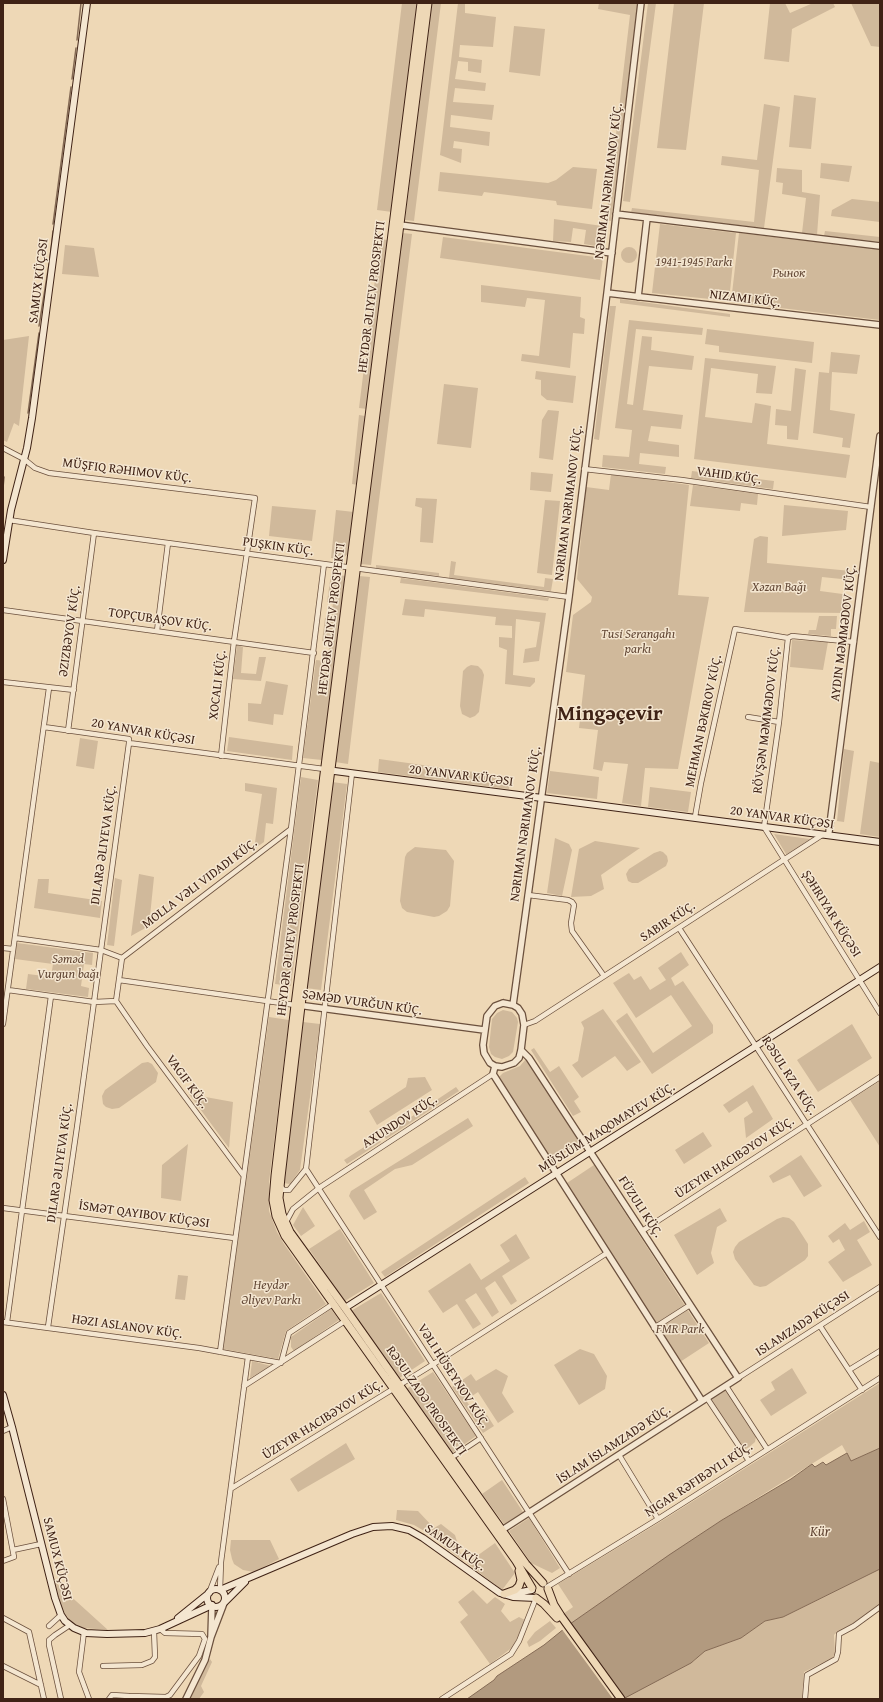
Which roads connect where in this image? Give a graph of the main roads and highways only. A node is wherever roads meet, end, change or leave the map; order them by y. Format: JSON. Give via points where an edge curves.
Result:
{"nodes":[{"id":1,"x":86,"y":3,"type":"edge"},
{"id":2,"x":421,"y":3,"type":"edge"},
{"id":3,"x":428,"y":3,"type":"edge"},
{"id":4,"x":393,"y":225,"type":"junction"},
{"id":5,"x":5,"y":536,"type":"edge"},
{"id":6,"x":3,"y":560,"type":"edge"},
{"id":7,"x":328,"y":770,"type":"junction"},
{"id":8,"x":880,"y":842,"type":"edge"},
{"id":9,"x":880,"y":967,"type":"edge"},
{"id":10,"x":298,"y":1005,"type":"junction"},
{"id":11,"x":287,"y":1234,"type":"junction"},
{"id":12,"x":345,"y":1308,"type":"junction"},
{"id":13,"x":397,"y":1387,"type":"junction"},
{"id":14,"x":3,"y":1395,"type":"edge"},
{"id":15,"x":516,"y":1561,"type":"junction"},
{"id":16,"x":249,"y":1578,"type":"junction"},
{"id":17,"x":546,"y":1587,"type":"junction"},
{"id":18,"x":532,"y":1589,"type":"junction"},
{"id":19,"x":220,"y":1590,"type":"junction"},
{"id":20,"x":209,"y":1593,"type":"junction"},
{"id":21,"x":504,"y":1594,"type":"junction"},
{"id":22,"x":536,"y":1598,"type":"junction"},
{"id":23,"x":224,"y":1603,"type":"junction"},
{"id":24,"x":212,"y":1605,"type":"junction"},
{"id":25,"x":559,"y":1617,"type":"junction"},
{"id":26,"x":170,"y":1624,"type":"junction"},
{"id":27,"x":616,"y":1699,"type":"edge"},
{"id":28,"x":621,"y":1699,"type":"edge"}],
"edges":[{"from":1,"to":5,"type":"main road","name":"SAMUX KÜÇƏSI","via":[[32,418]]},
{"from":2,"to":4,"type":"main road","name":"HEYDƏR ƏLIYEV PROSPEKTI"},
{"from":3,"to":4,"type":"main road","name":"HEYDƏR ƏLIYEV PROSPEKTI"},
{"from":4,"to":7,"type":"main road","name":"HEYDƏR ƏLIYEV PROSPEKTI"},
{"from":5,"to":6,"type":"main road","name":"SAMUX KÜÇƏSI"},
{"from":7,"to":8,"type":"main road","name":"20 YANVAR KÜÇƏSI"},
{"from":7,"to":10,"type":"main road","name":"HEYDƏR ƏLIYEV PROSPEKTI"},
{"from":9,"to":12,"type":"main road","name":"MÜSLÜM MAQOMAYEV KÜÇ."},
{"from":10,"to":11,"type":"main road","name":"HEYDƏR ƏLIYEV PROSPEKTI","via":[[280,1185],[280,1206]]},
{"from":10,"to":11,"type":"main road","name":"HEYDƏR ƏLIYEV PROSPEKTI","via":[[273,1191],[274,1209],[280,1226]]},
{"from":11,"to":12,"type":"main road","name":"RƏSULZADƏ PROSPEKTI"},
{"from":11,"to":13,"type":"main road","name":"RƏSULZADƏ PROSPEKTI","via":[[345,1321]]},
{"from":12,"to":13,"type":"main road","name":"RƏSULZADƏ PROSPEKTI"},
{"from":13,"to":15,"type":"main road","name":"RƏSULZADƏ PROSPEKTI"},
{"from":13,"to":17,"type":"main road","name":"RƏSULZADƏ PROSPEKTI","via":[[451,1458],[529,1569]]},
{"from":14,"to":26,"type":"main road","name":"SAMUX KÜÇƏSI","via":[[54,1598],[61,1615],[70,1625],[84,1632],[107,1634],[145,1633]]},
{"from":15,"to":18,"type":"main road","name":"RƏSULZADƏ PROSPEKTI"},
{"from":15,"to":21,"type":"main road","via":[[520,1584]]},
{"from":16,"to":19,"type":"main road","name":"SAMUX KÜÇ."},
{"from":16,"to":21,"type":"main road","name":"SAMUX KÜÇ.","via":[[358,1532],[374,1527],[392,1526],[409,1530],[423,1538]]},
{"from":16,"to":23,"type":"main road"},
{"from":17,"to":18,"type":"main road","via":[[536,1584]]},
{"from":17,"to":22,"type":"main road","via":[[547,1595]]},
{"from":17,"to":25,"type":"main road"},
{"from":18,"to":21,"type":"main road"},
{"from":18,"to":22,"type":"main road","via":[[532,1595]]},
{"from":19,"to":20,"type":"main road","via":[[215,1589]]},
{"from":19,"to":23,"type":"main road","via":[[225,1596]]},
{"from":20,"to":24,"type":"main road","via":[[208,1601]]},
{"from":20,"to":26,"type":"main road"},
{"from":21,"to":22,"type":"main road","name":"SAMUX KÜÇ."},
{"from":22,"to":25,"type":"main road"},
{"from":23,"to":24,"type":"main road","via":[[217,1607]]},
{"from":24,"to":26,"type":"main road"},
{"from":25,"to":27,"type":"main road"},
{"from":25,"to":28,"type":"main road"}]}
